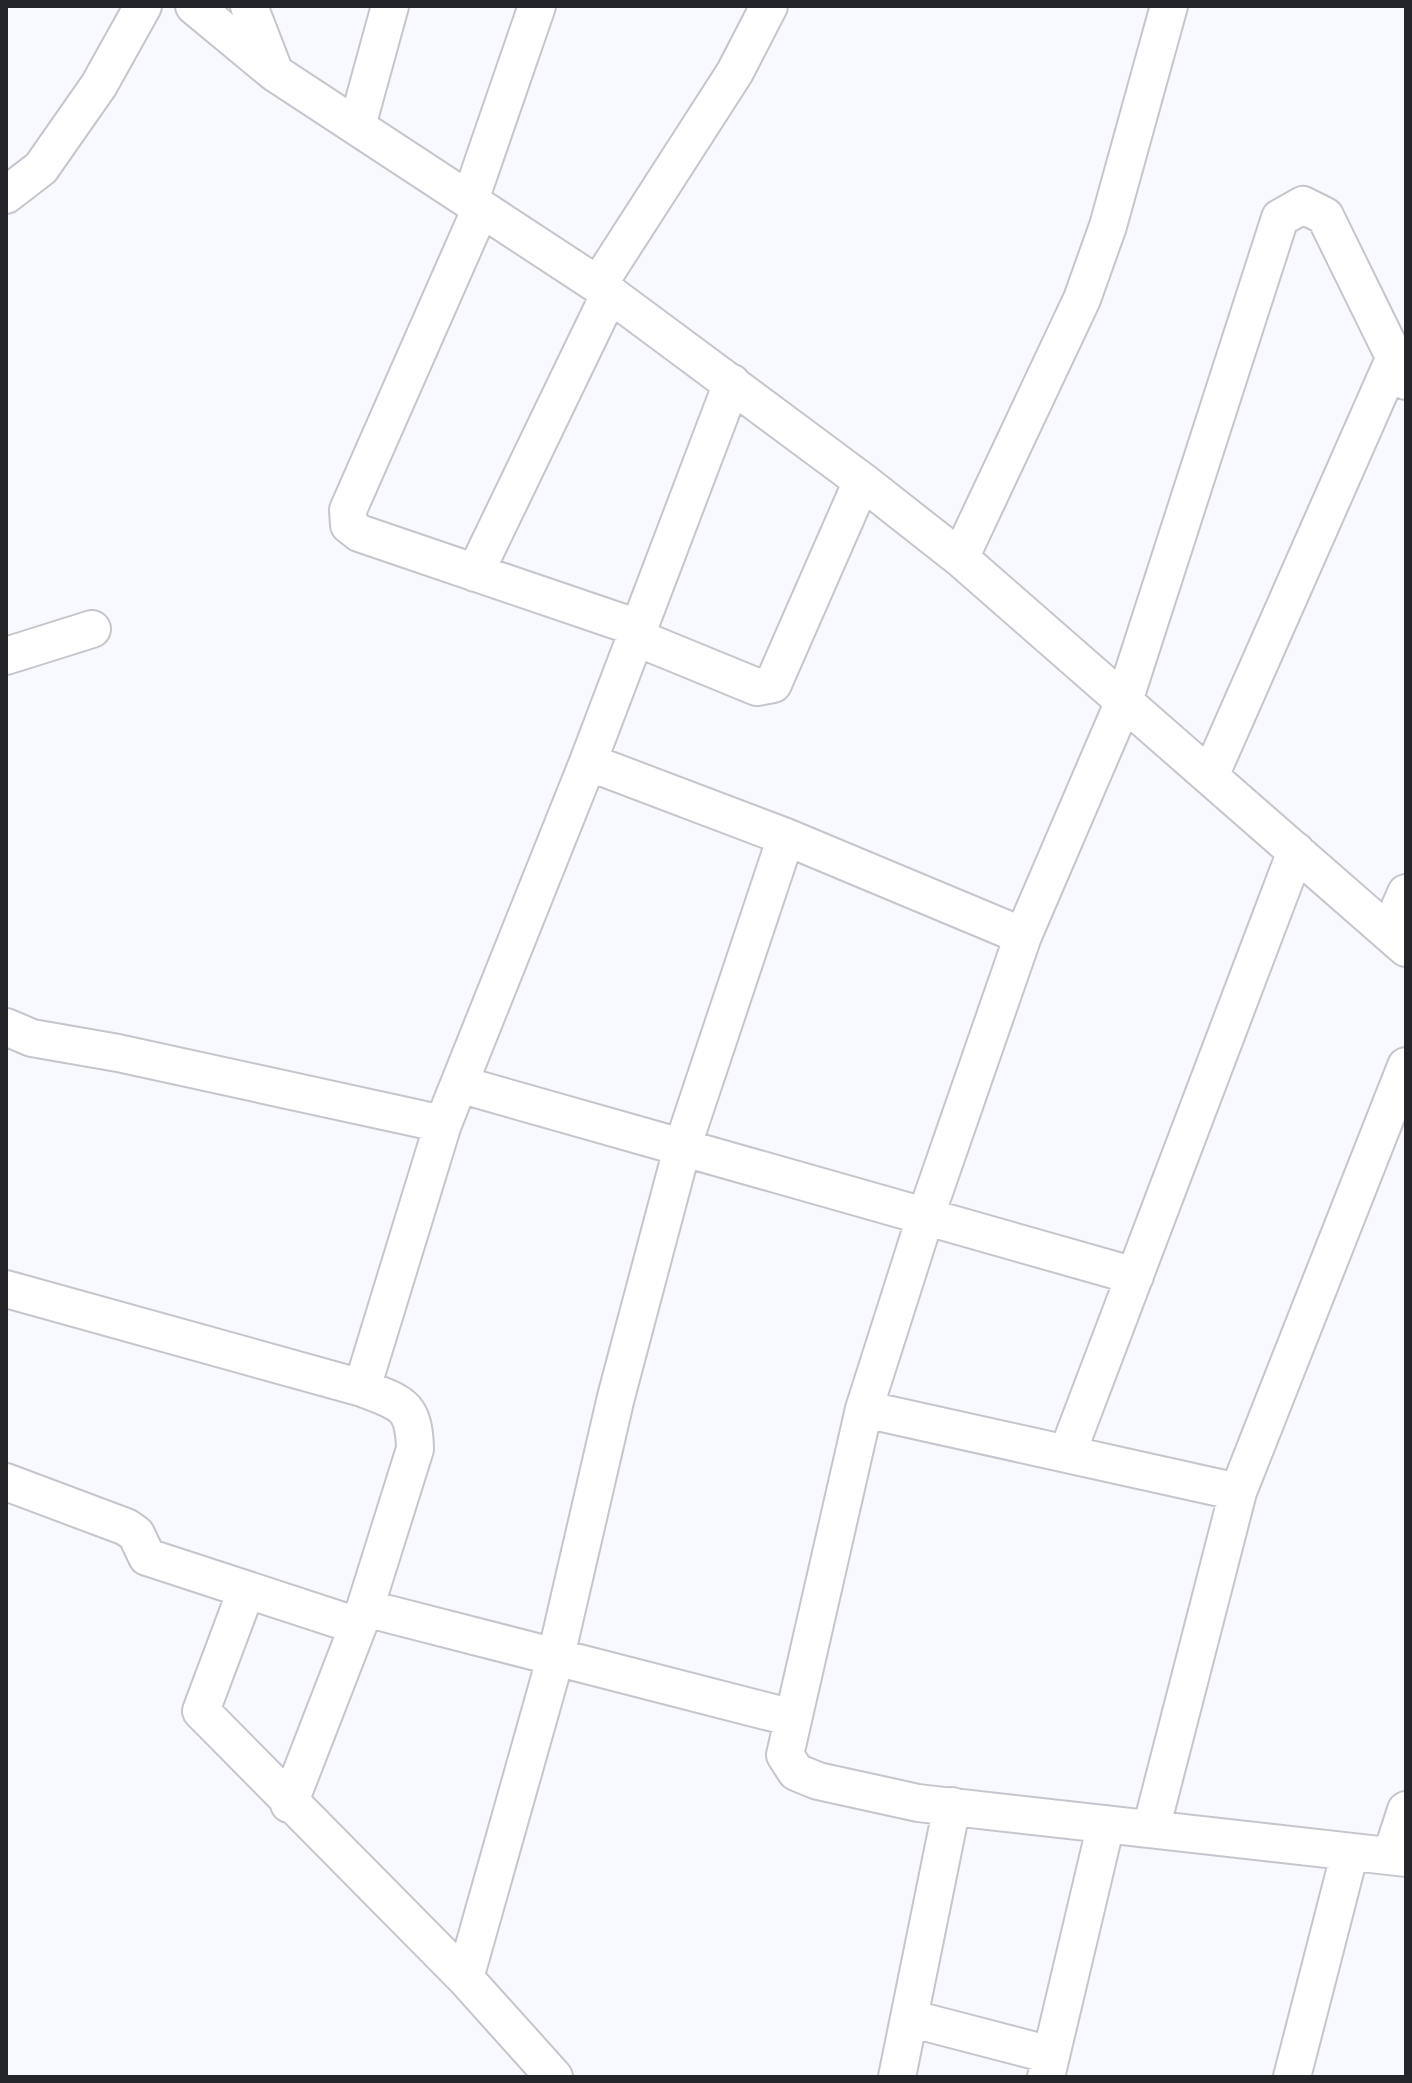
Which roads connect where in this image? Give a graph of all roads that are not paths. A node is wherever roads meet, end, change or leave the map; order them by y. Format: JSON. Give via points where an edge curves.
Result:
{"nodes":[{"id":1,"x":143,"y":6,"type":"edge"},
{"id":2,"x":194,"y":6,"type":"edge"},
{"id":3,"x":249,"y":6,"type":"edge"},
{"id":4,"x":390,"y":6,"type":"edge"},
{"id":5,"x":537,"y":6,"type":"edge"},
{"id":6,"x":769,"y":6,"type":"edge"},
{"id":7,"x":1169,"y":6,"type":"edge"},
{"id":8,"x":275,"y":73,"type":"junction"},
{"id":9,"x":357,"y":126,"type":"junction"},
{"id":10,"x":6,"y":193,"type":"edge"},
{"id":11,"x":476,"y":204,"type":"junction"},
{"id":12,"x":604,"y":289,"type":"junction"},
{"id":13,"x":1400,"y":370,"type":"edge"},
{"id":14,"x":732,"y":383,"type":"junction"},
{"id":15,"x":862,"y":481,"type":"junction"},
{"id":16,"x":960,"y":558,"type":"junction"},
{"id":17,"x":475,"y":573,"type":"junction"},
{"id":18,"x":92,"y":629,"type":"dead end"},
{"id":19,"x":637,"y":633,"type":"junction"},
{"id":20,"x":6,"y":656,"type":"edge"},
{"id":21,"x":1124,"y":701,"type":"junction"},
{"id":22,"x":588,"y":762,"type":"junction"},
{"id":23,"x":1210,"y":776,"type":"junction"},
{"id":24,"x":786,"y":837,"type":"junction"},
{"id":25,"x":1296,"y":851,"type":"junction"},
{"id":26,"x":1406,"y":893,"type":"edge"},
{"id":27,"x":1023,"y":936,"type":"junction"},
{"id":28,"x":1397,"y":940,"type":"edge"},
{"id":29,"x":15,"y":1037,"type":"edge"},
{"id":30,"x":1406,"y":1066,"type":"edge"},
{"id":31,"x":459,"y":1084,"type":"junction"},
{"id":32,"x":443,"y":1124,"type":"junction"},
{"id":33,"x":683,"y":1145,"type":"junction"},
{"id":34,"x":925,"y":1218,"type":"junction"},
{"id":35,"x":1135,"y":1276,"type":"junction"},
{"id":36,"x":6,"y":1289,"type":"edge"},
{"id":37,"x":362,"y":1388,"type":"junction"},
{"id":38,"x":864,"y":1409,"type":"junction"},
{"id":39,"x":1067,"y":1454,"type":"junction"},
{"id":40,"x":6,"y":1482,"type":"edge"},
{"id":41,"x":1238,"y":1492,"type":"junction"},
{"id":42,"x":246,"y":1591,"type":"junction"},
{"id":43,"x":362,"y":1617,"type":"junction"},
{"id":44,"x":556,"y":1656,"type":"junction"},
{"id":45,"x":793,"y":1718,"type":"junction"},
{"id":46,"x":289,"y":1804,"type":"junction"},
{"id":47,"x":952,"y":1806,"type":"junction"},
{"id":48,"x":1406,"y":1810,"type":"edge"},
{"id":49,"x":1106,"y":1824,"type":"junction"},
{"id":50,"x":1151,"y":1829,"type":"junction"},
{"id":51,"x":1350,"y":1852,"type":"junction"},
{"id":52,"x":1398,"y":1857,"type":"edge"},
{"id":53,"x":465,"y":1978,"type":"junction"},
{"id":54,"x":909,"y":2018,"type":"junction"},
{"id":55,"x":1048,"y":2066,"type":"edge"},
{"id":56,"x":554,"y":2077,"type":"edge"},
{"id":57,"x":897,"y":2077,"type":"edge"},
{"id":58,"x":1292,"y":2077,"type":"edge"}],
"edges":[{"from":1,"to":10,"type":"street","via":[[99,85],[41,168]]},
{"from":2,"to":8,"type":"street"},
{"from":3,"to":8,"type":"street"},
{"from":4,"to":9,"type":"street"},
{"from":5,"to":11,"type":"street"},
{"from":6,"to":12,"type":"street"},
{"from":7,"to":16,"type":"street","via":[[1108,226],[1082,299]]},
{"from":8,"to":9,"type":"street"},
{"from":9,"to":11,"type":"street"},
{"from":11,"to":12,"type":"street"},
{"from":11,"to":17,"type":"street","via":[[348,510],[349,525],[359,533]]},
{"from":12,"to":14,"type":"street"},
{"from":12,"to":17,"type":"street"},
{"from":13,"to":21,"type":"street","via":[[1325,216],[1303,205],[1280,218]]},
{"from":13,"to":23,"type":"street"},
{"from":14,"to":15,"type":"street"},
{"from":14,"to":19,"type":"street"},
{"from":15,"to":16,"type":"street"},
{"from":15,"to":19,"type":"street","via":[[773,684],[757,687]]},
{"from":16,"to":21,"type":"street"},
{"from":17,"to":19,"type":"street"},
{"from":18,"to":20,"type":"street"},
{"from":19,"to":22,"type":"street"},
{"from":21,"to":23,"type":"street"},
{"from":21,"to":27,"type":"street"},
{"from":22,"to":24,"type":"street"},
{"from":22,"to":31,"type":"street"},
{"from":23,"to":25,"type":"street"},
{"from":24,"to":27,"type":"street"},
{"from":24,"to":33,"type":"street"},
{"from":25,"to":28,"type":"street"},
{"from":25,"to":35,"type":"street"},
{"from":26,"to":28,"type":"street"},
{"from":27,"to":34,"type":"street"},
{"from":29,"to":32,"type":"street"},
{"from":30,"to":41,"type":"street"},
{"from":31,"to":32,"type":"street"},
{"from":31,"to":33,"type":"street"},
{"from":32,"to":37,"type":"street"},
{"from":33,"to":34,"type":"street"},
{"from":33,"to":44,"type":"street","via":[[616,1397]]},
{"from":34,"to":35,"type":"street"},
{"from":34,"to":38,"type":"street"},
{"from":35,"to":39,"type":"street"},
{"from":36,"to":37,"type":"street"},
{"from":37,"to":43,"type":"street","via":[[404,1405],[415,1424],[415,1449]]},
{"from":38,"to":39,"type":"street"},
{"from":38,"to":45,"type":"street"},
{"from":39,"to":41,"type":"street"},
{"from":40,"to":42,"type":"street","via":[[126,1527],[136,1534],[147,1557]]},
{"from":41,"to":50,"type":"street"},
{"from":42,"to":43,"type":"street"},
{"from":42,"to":46,"type":"street","via":[[201,1711]]},
{"from":43,"to":44,"type":"street"},
{"from":43,"to":46,"type":"street"},
{"from":44,"to":45,"type":"street"},
{"from":44,"to":53,"type":"street"},
{"from":45,"to":47,"type":"street","via":[[785,1755],[796,1772],[818,1781]]},
{"from":46,"to":53,"type":"street"},
{"from":47,"to":49,"type":"street"},
{"from":47,"to":54,"type":"street"},
{"from":48,"to":52,"type":"street"},
{"from":49,"to":50,"type":"street"},
{"from":49,"to":55,"type":"street"},
{"from":50,"to":51,"type":"street"},
{"from":51,"to":52,"type":"street"},
{"from":51,"to":58,"type":"street"},
{"from":53,"to":56,"type":"street"},
{"from":54,"to":55,"type":"street"},
{"from":54,"to":57,"type":"street"}]}
